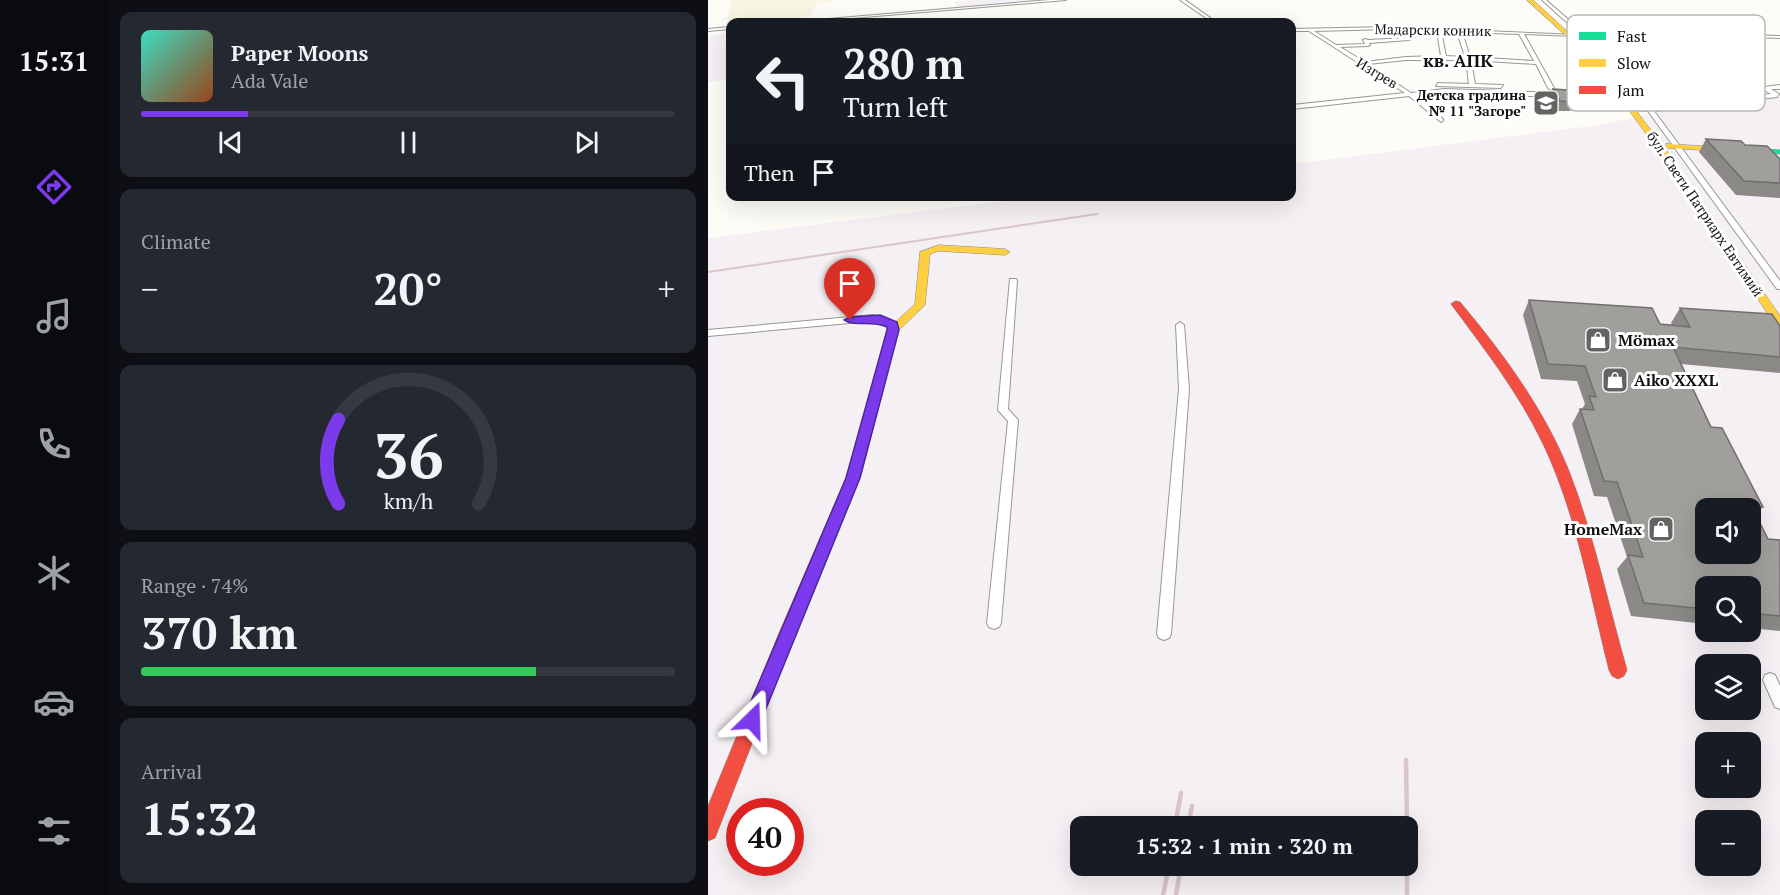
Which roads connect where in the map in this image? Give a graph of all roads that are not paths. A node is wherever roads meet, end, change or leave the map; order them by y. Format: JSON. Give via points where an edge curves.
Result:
{"nodes":[{"id":1,"x":1064,"y":0,"type":"edge"},
{"id":2,"x":1182,"y":0,"type":"edge"},
{"id":3,"x":1530,"y":0,"type":"edge"},
{"id":4,"x":1538,"y":0,"type":"edge"},
{"id":5,"x":1544,"y":0,"type":"edge"},
{"id":6,"x":844,"y":18,"type":"edge"},
{"id":7,"x":1208,"y":18,"type":"edge"},
{"id":8,"x":1567,"y":27,"type":"edge"},
{"id":9,"x":1567,"y":27,"type":"edge"},
{"id":10,"x":1567,"y":27,"type":"edge"},
{"id":11,"x":726,"y":28,"type":"edge"},
{"id":12,"x":1567,"y":28,"type":"edge"},
{"id":13,"x":1415,"y":29,"type":"junction"},
{"id":14,"x":708,"y":30,"type":"edge"},
{"id":15,"x":1296,"y":30,"type":"edge"},
{"id":16,"x":1309,"y":30,"type":"junction"},
{"id":17,"x":1440,"y":30,"type":"junction"},
{"id":18,"x":1459,"y":31,"type":"junction"},
{"id":19,"x":1521,"y":33,"type":"junction"},
{"id":20,"x":1363,"y":36,"type":"dead end"},
{"id":21,"x":1765,"y":37,"type":"edge"},
{"id":22,"x":1780,"y":37,"type":"edge"},
{"id":23,"x":1366,"y":42,"type":"junction"},
{"id":24,"x":1389,"y":42,"type":"junction"},
{"id":25,"x":1335,"y":46,"type":"junction"},
{"id":26,"x":1401,"y":58,"type":"junction"},
{"id":27,"x":1444,"y":58,"type":"junction"},
{"id":28,"x":1468,"y":59,"type":"junction"},
{"id":29,"x":1538,"y":63,"type":"junction"},
{"id":30,"x":1362,"y":64,"type":"junction"},
{"id":31,"x":1472,"y":84,"type":"junction"},
{"id":32,"x":1780,"y":87,"type":"edge"},
{"id":33,"x":1402,"y":88,"type":"junction"},
{"id":34,"x":1551,"y":88,"type":"junction"},
{"id":35,"x":1765,"y":88,"type":"edge"},
{"id":36,"x":1765,"y":88,"type":"edge"},
{"id":37,"x":1567,"y":89,"type":"edge"},
{"id":38,"x":1409,"y":93,"type":"junction"},
{"id":39,"x":1567,"y":93,"type":"edge"},
{"id":40,"x":1765,"y":96,"type":"edge"},
{"id":41,"x":1296,"y":106,"type":"edge"},
{"id":42,"x":1634,"y":111,"type":"edge"},
{"id":43,"x":1648,"y":111,"type":"edge"},
{"id":44,"x":1441,"y":120,"type":"dead end"},
{"id":45,"x":1670,"y":148,"type":"junction"},
{"id":46,"x":1780,"y":152,"type":"edge"},
{"id":47,"x":1005,"y":252,"type":"dead end"},
{"id":48,"x":1013,"y":282,"type":"dead end"},
{"id":49,"x":1780,"y":287,"type":"edge"},
{"id":50,"x":1456,"y":304,"type":"dead end"},
{"id":51,"x":1780,"y":304,"type":"edge"},
{"id":52,"x":1780,"y":324,"type":"edge"},
{"id":53,"x":1180,"y":325,"type":"dead end"},
{"id":54,"x":893,"y":330,"type":"junction"},
{"id":55,"x":708,"y":333,"type":"edge"},
{"id":56,"x":994,"y":623,"type":"dead end"},
{"id":57,"x":1164,"y":634,"type":"dead end"},
{"id":58,"x":1618,"y":670,"type":"dead end"},
{"id":59,"x":1770,"y":680,"type":"dead end"},
{"id":60,"x":1780,"y":702,"type":"edge"},
{"id":61,"x":708,"y":831,"type":"edge"}],
"edges":[{"from":1,"to":6,"type":"street"},
{"from":2,"to":7,"type":"street"},
{"from":3,"to":8,"type":"main road","name":"бул. Свети Патриарх Евтимий"},
{"from":4,"to":9,"type":"main road","name":"бул. Свети Патриарх Евтимий"},
{"from":5,"to":10,"type":"street"},
{"from":11,"to":14,"type":"street"},
{"from":12,"to":19,"type":"street","name":"Мадарски конник"},
{"from":13,"to":16,"type":"street","name":"Мадарски конник"},
{"from":13,"to":17,"type":"street","name":"Мадарски конник"},
{"from":13,"to":24,"type":"street","via":[[1409,39]]},
{"from":15,"to":16,"type":"street","name":"Мадарски конник"},
{"from":16,"to":25,"type":"street","name":"Изгрев"},
{"from":17,"to":18,"type":"street","name":"Мадарски конник"},
{"from":17,"to":27,"type":"street"},
{"from":18,"to":19,"type":"street","name":"Мадарски конник"},
{"from":18,"to":28,"type":"street"},
{"from":19,"to":29,"type":"street"},
{"from":20,"to":23,"type":"street"},
{"from":21,"to":22,"type":"street","name":"Мадарски конник"},
{"from":23,"to":24,"type":"street"},
{"from":23,"to":25,"type":"street","via":[[1368,45]]},
{"from":24,"to":26,"type":"street"},
{"from":25,"to":30,"type":"street","name":"Изгрев"},
{"from":26,"to":27,"type":"street"},
{"from":26,"to":30,"type":"street"},
{"from":27,"to":28,"type":"street"},
{"from":28,"to":29,"type":"street"},
{"from":28,"to":31,"type":"street"},
{"from":29,"to":34,"type":"street"},
{"from":30,"to":33,"type":"street","name":"Изгрев"},
{"from":31,"to":33,"type":"street"},
{"from":31,"to":34,"type":"street"},
{"from":32,"to":35,"type":"street"},
{"from":33,"to":38,"type":"street","name":"Изгрев"},
{"from":34,"to":37,"type":"street"},
{"from":36,"to":40,"type":"street","via":[[1777,95]]},
{"from":38,"to":39,"type":"street"},
{"from":38,"to":41,"type":"street"},
{"from":38,"to":44,"type":"street","name":"Изгрев"},
{"from":42,"to":45,"type":"main road","name":"бул. Свети Патриарх Евтимий","via":[[1653,137]]},
{"from":43,"to":45,"type":"main road","name":"бул. Свети Патриарх Евтимий"},
{"from":45,"to":46,"type":"main road"},
{"from":45,"to":49,"type":"street"},
{"from":45,"to":51,"type":"main road","name":"бул. Свети Патриарх Евтимий"},
{"from":45,"to":52,"type":"main road","name":"бул. Свети Патриарх Евтимий"},
{"from":47,"to":54,"type":"main road","via":[[939,248],[925,252],[920,305]]},
{"from":48,"to":56,"type":"street","via":[[1003,410],[1013,420]]},
{"from":50,"to":58,"type":"main road","via":[[1477,328],[1550,445],[1569,493]]},
{"from":53,"to":57,"type":"street","via":[[1184,389]]},
{"from":54,"to":55,"type":"street","via":[[893,325],[873,318]]},
{"from":54,"to":61,"type":"main road","via":[[853,478]]},
{"from":59,"to":60,"type":"street"}]}
